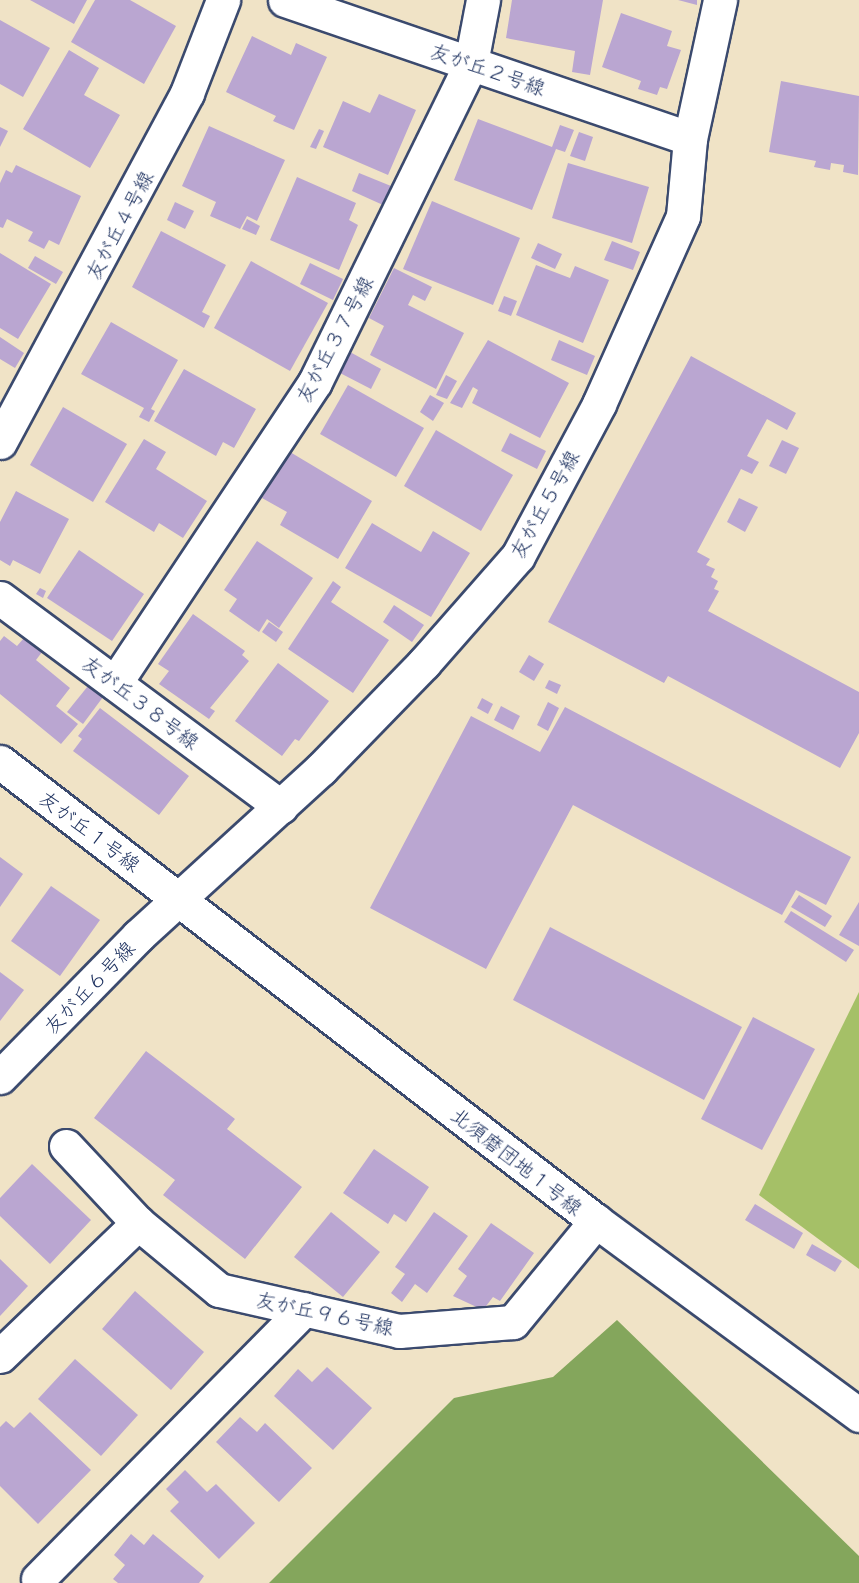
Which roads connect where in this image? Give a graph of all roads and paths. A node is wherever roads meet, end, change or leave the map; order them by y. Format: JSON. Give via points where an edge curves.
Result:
{"nodes":[{"id":1,"x":223,"y":0,"type":"edge"},
{"id":2,"x":285,"y":0,"type":"edge"},
{"id":3,"x":483,"y":0,"type":"edge"},
{"id":4,"x":720,"y":0,"type":"edge"},
{"id":5,"x":471,"y":63,"type":"junction"},
{"id":6,"x":690,"y":140,"type":"junction"},
{"id":7,"x":0,"y":442,"type":"edge"},
{"id":8,"x":0,"y":598,"type":"edge"},
{"id":9,"x":115,"y":683,"type":"junction"},
{"id":10,"x":0,"y":762,"type":"edge"},
{"id":11,"x":281,"y":807,"type":"junction"},
{"id":12,"x":180,"y":899,"type":"junction"},
{"id":13,"x":0,"y":1077,"type":"edge"},
{"id":14,"x":66,"y":1146,"type":"dead end"},
{"id":15,"x":596,"y":1221,"type":"junction"},
{"id":16,"x":138,"y":1223,"type":"junction"},
{"id":17,"x":304,"y":1309,"type":"junction"},
{"id":18,"x":0,"y":1356,"type":"edge"},
{"id":19,"x":859,"y":1415,"type":"edge"},
{"id":20,"x":38,"y":1579,"type":"dead end"}],
"edges":[{"from":1,"to":7,"type":"street","name":"友が丘４号線","via":[[188,93]]},
{"from":2,"to":5,"type":"street","name":"友が丘２号線"},
{"from":3,"to":5,"type":"street","name":"友が丘３７号線"},
{"from":4,"to":6,"type":"street","name":"友が丘５号線"},
{"from":5,"to":6,"type":"street","name":"友が丘２号線"},
{"from":5,"to":9,"type":"street","name":"友が丘３７号線","via":[[315,382]]},
{"from":6,"to":11,"type":"street","name":"友が丘５号線","via":[[683,216],[599,404],[518,556],[424,663]]},
{"from":8,"to":9,"type":"street","name":"友が丘３８号線"},
{"from":9,"to":11,"type":"street","name":"友が丘３８号線"},
{"from":10,"to":12,"type":"street","name":"友が丘１号線"},
{"from":11,"to":12,"type":"street","name":"友が丘５号線"},
{"from":12,"to":13,"type":"street","name":"友が丘６号線","via":[[138,936]]},
{"from":12,"to":15,"type":"street","name":"北須磨団地１号線"},
{"from":14,"to":16,"type":"street","name":"友が丘９６号線"},
{"from":15,"to":17,"type":"street","name":"友が丘９６号線","via":[[513,1322],[399,1331]]},
{"from":15,"to":19,"type":"street","name":"北須磨団地１号線"},
{"from":16,"to":17,"type":"street","name":"友が丘９６号線","via":[[219,1290]]},
{"from":16,"to":18,"type":"street"},
{"from":17,"to":20,"type":"street"}]}
